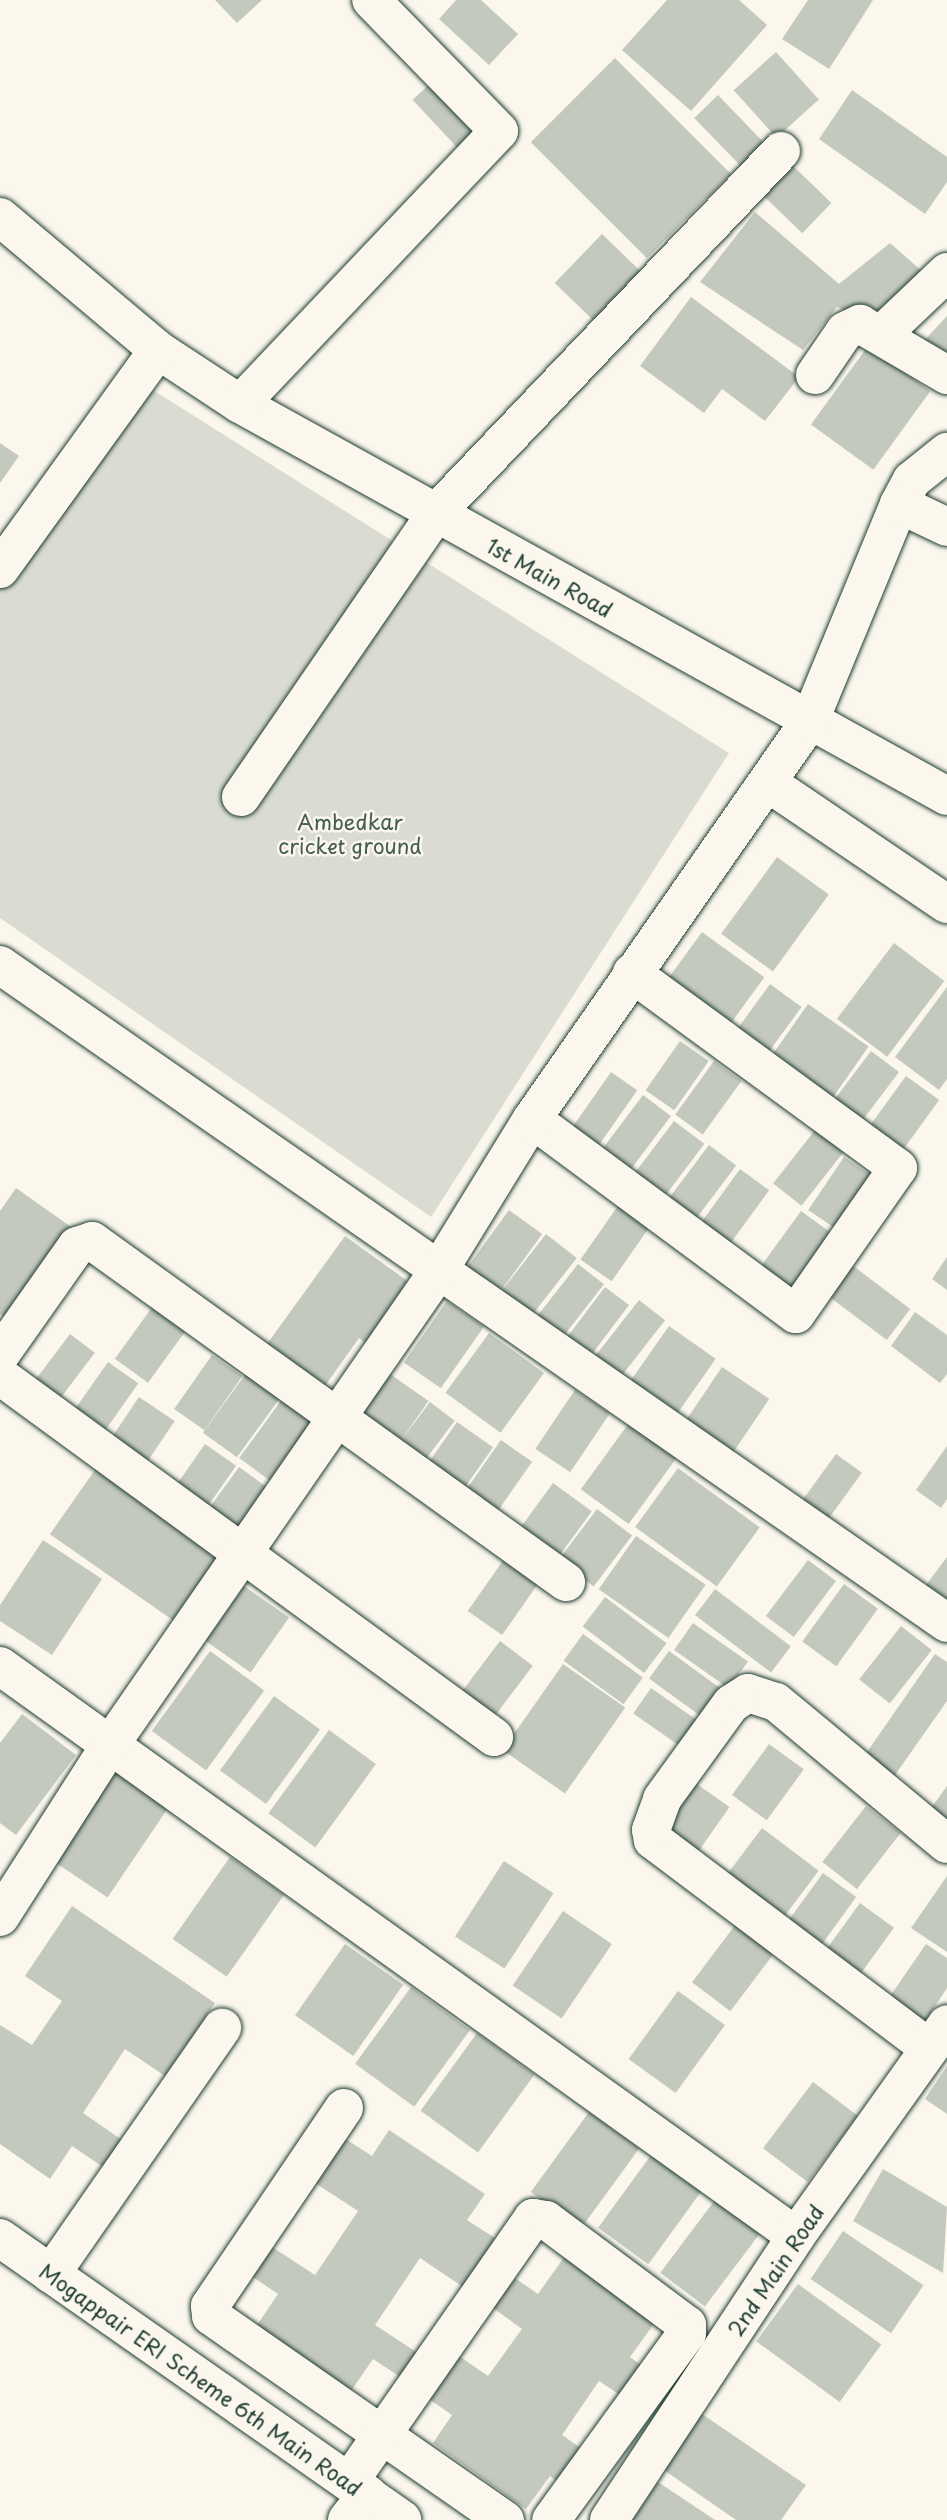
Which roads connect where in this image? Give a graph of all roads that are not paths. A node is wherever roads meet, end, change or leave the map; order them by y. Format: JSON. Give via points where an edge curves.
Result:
{"nodes":[{"id":1,"x":371,"y":0,"type":"edge"},
{"id":2,"x":781,"y":151,"type":"dead end"},
{"id":3,"x":0,"y":217,"type":"edge"},
{"id":4,"x":947,"y":272,"type":"edge"},
{"id":5,"x":883,"y":334,"type":"junction"},
{"id":6,"x":158,"y":350,"type":"junction"},
{"id":7,"x":815,"y":375,"type":"dead end"},
{"id":8,"x":947,"y":375,"type":"edge"},
{"id":9,"x":240,"y":404,"type":"junction"},
{"id":10,"x":947,"y":452,"type":"edge"},
{"id":11,"x":899,"y":504,"type":"junction"},
{"id":12,"x":436,"y":513,"type":"junction"},
{"id":13,"x":947,"y":527,"type":"edge"},
{"id":14,"x":1,"y":565,"type":"edge"},
{"id":15,"x":810,"y":719,"type":"junction"},
{"id":16,"x":768,"y":783,"type":"junction"},
{"id":17,"x":947,"y":796,"type":"edge"},
{"id":18,"x":241,"y":797,"type":"dead end"},
{"id":19,"x":947,"y":904,"type":"edge"},
{"id":20,"x":0,"y":965,"type":"edge"},
{"id":21,"x":632,"y":973,"type":"junction"},
{"id":22,"x":532,"y":1119,"type":"junction"},
{"id":23,"x":439,"y":1270,"type":"junction"},
{"id":24,"x":0,"y":1355,"type":"edge"},
{"id":25,"x":0,"y":1376,"type":"edge"},
{"id":26,"x":338,"y":1419,"type":"junction"},
{"id":27,"x":245,"y":1556,"type":"junction"},
{"id":28,"x":566,"y":1582,"type":"dead end"},
{"id":29,"x":947,"y":1623,"type":"edge"},
{"id":30,"x":0,"y":1666,"type":"edge"},
{"id":31,"x":494,"y":1737,"type":"dead end"},
{"id":32,"x":110,"y":1745,"type":"junction"},
{"id":33,"x":947,"y":1844,"type":"edge"},
{"id":34,"x":0,"y":1917,"type":"edge"},
{"id":35,"x":222,"y":2028,"type":"dead end"},
{"id":36,"x":938,"y":2036,"type":"edge"},
{"id":37,"x":344,"y":2108,"type":"dead end"},
{"id":38,"x":796,"y":2236,"type":"junction"},
{"id":39,"x":0,"y":2238,"type":"edge"},
{"id":40,"x":51,"y":2274,"type":"junction"},
{"id":41,"x":382,"y":2434,"type":"junction"},
{"id":42,"x":354,"y":2499,"type":"edge"},
{"id":43,"x":402,"y":2520,"type":"edge"},
{"id":44,"x":505,"y":2520,"type":"edge"},
{"id":45,"x":551,"y":2520,"type":"edge"},
{"id":46,"x":609,"y":2520,"type":"edge"}],
"edges":[{"from":1,"to":9,"type":"street","via":[[499,131]]},
{"from":2,"to":12,"type":"street"},
{"from":3,"to":6,"type":"street","name":"1st Main Road"},
{"from":4,"to":5,"type":"street"},
{"from":5,"to":7,"type":"street","via":[[869,326],[851,325]]},
{"from":5,"to":8,"type":"street"},
{"from":6,"to":9,"type":"street","name":"1st Main Road"},
{"from":6,"to":14,"type":"street"},
{"from":9,"to":12,"type":"street","name":"1st Main Road"},
{"from":10,"to":11,"type":"street","via":[[912,480]]},
{"from":11,"to":13,"type":"street"},
{"from":11,"to":15,"type":"street"},
{"from":12,"to":15,"type":"street","name":"1st Main Road"},
{"from":12,"to":18,"type":"street"},
{"from":15,"to":16,"type":"street"},
{"from":15,"to":17,"type":"street","name":"1st Main Road"},
{"from":16,"to":19,"type":"street"},
{"from":16,"to":21,"type":"street"},
{"from":20,"to":23,"type":"street"},
{"from":21,"to":22,"type":"street"},
{"from":21,"to":22,"type":"street","via":[[898,1168],[796,1314]]},
{"from":22,"to":23,"type":"street"},
{"from":23,"to":26,"type":"street"},
{"from":23,"to":29,"type":"street"},
{"from":24,"to":26,"type":"street","via":[[77,1246],[92,1241]]},
{"from":25,"to":27,"type":"street"},
{"from":26,"to":27,"type":"street"},
{"from":26,"to":28,"type":"street"},
{"from":27,"to":31,"type":"street"},
{"from":27,"to":32,"type":"street"},
{"from":30,"to":32,"type":"street"},
{"from":32,"to":34,"type":"street"},
{"from":32,"to":38,"type":"street"},
{"from":33,"to":36,"type":"street","via":[[776,1702],[748,1693],[731,1704],[662,1798],[651,1830],[653,1840]]},
{"from":35,"to":40,"type":"street"},
{"from":36,"to":38,"type":"street","name":"2nd Main Road"},
{"from":37,"to":41,"type":"street","via":[[210,2306],[221,2324]]},
{"from":38,"to":46,"type":"street","name":"2nd Main Road"},
{"from":39,"to":40,"type":"street","name":"Mogappair ERI Scheme 6th Main Road"},
{"from":40,"to":42,"type":"street","name":"Mogappair ERI Scheme 6th Main Road"},
{"from":41,"to":42,"type":"street"},
{"from":41,"to":44,"type":"street"},
{"from":41,"to":45,"type":"street","via":[[533,2218],[546,2220],[687,2325],[687,2333]]},
{"from":42,"to":43,"type":"street","name":"Mogappair ERI Scheme 6th Main Road"}]}
